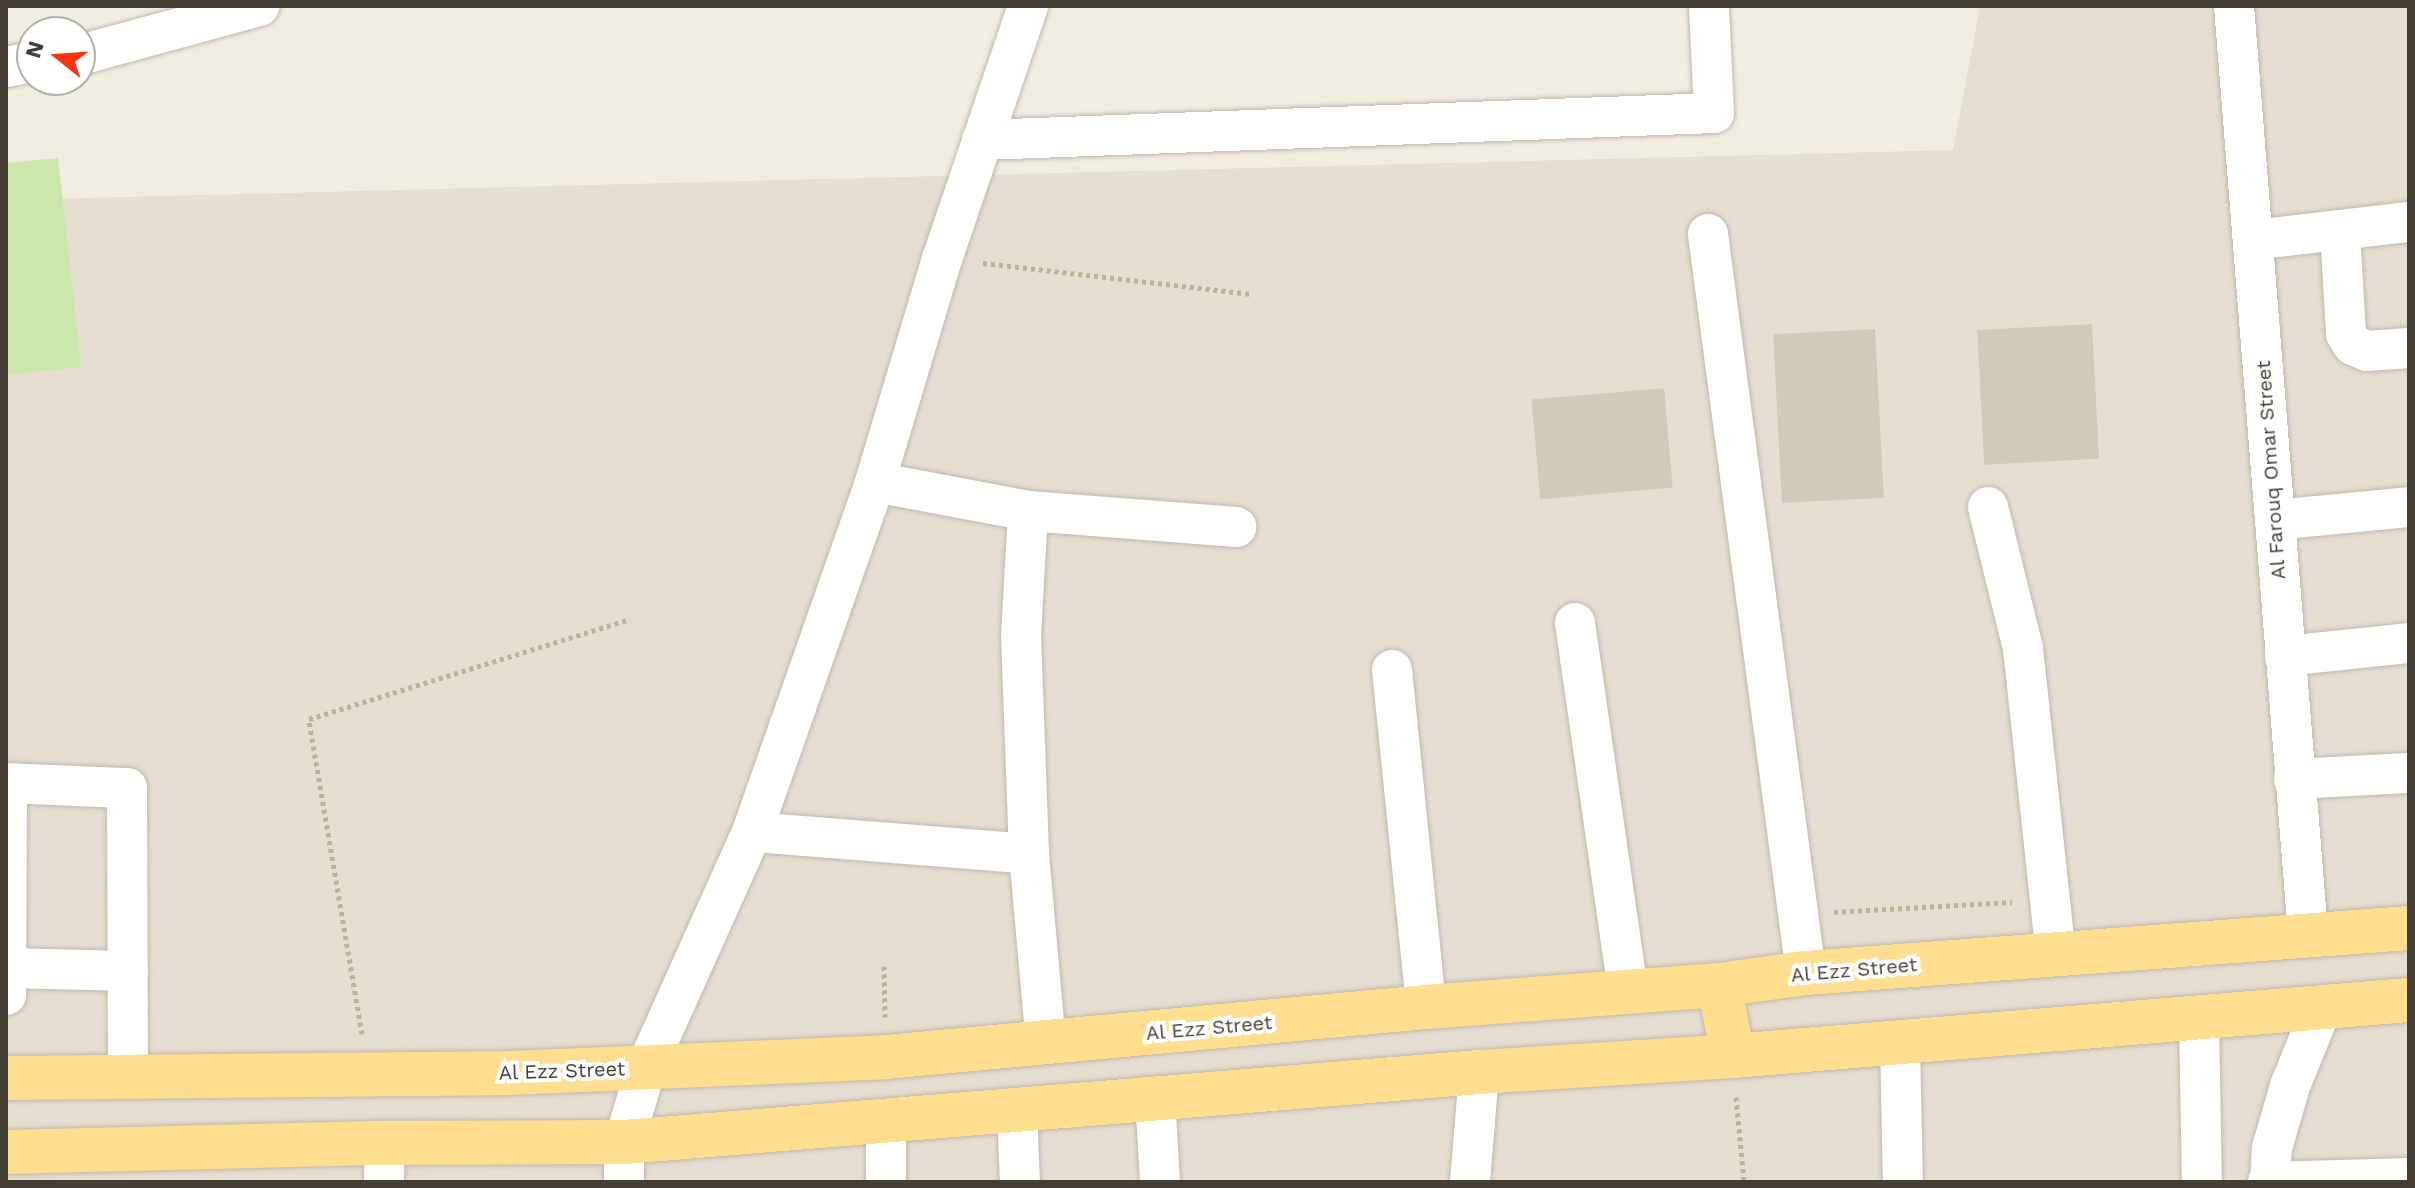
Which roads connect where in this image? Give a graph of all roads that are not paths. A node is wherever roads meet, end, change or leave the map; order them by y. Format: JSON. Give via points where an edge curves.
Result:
{"nodes":[{"id":1,"x":259,"y":6,"type":"edge"},
{"id":2,"x":1028,"y":6,"type":"edge"},
{"id":3,"x":1709,"y":6,"type":"edge"},
{"id":4,"x":2234,"y":6,"type":"edge"},
{"id":5,"x":96,"y":51,"type":"edge"},
{"id":6,"x":982,"y":140,"type":"junction"},
{"id":7,"x":2409,"y":222,"type":"edge"},
{"id":8,"x":2340,"y":230,"type":"junction"},
{"id":9,"x":1708,"y":234,"type":"dead end"},
{"id":10,"x":2253,"y":240,"type":"junction"},
{"id":11,"x":2409,"y":348,"type":"edge"},
{"id":12,"x":875,"y":482,"type":"junction"},
{"id":13,"x":1988,"y":507,"type":"dead end"},
{"id":14,"x":2409,"y":507,"type":"edge"},
{"id":15,"x":1028,"y":511,"type":"junction"},
{"id":16,"x":2275,"y":520,"type":"junction"},
{"id":17,"x":1236,"y":527,"type":"dead end"},
{"id":18,"x":1575,"y":623,"type":"dead end"},
{"id":19,"x":2409,"y":643,"type":"edge"},
{"id":20,"x":2285,"y":656,"type":"junction"},
{"id":21,"x":1392,"y":670,"type":"dead end"},
{"id":22,"x":2409,"y":773,"type":"edge"},
{"id":23,"x":2294,"y":779,"type":"junction"},
{"id":24,"x":7,"y":784,"type":"edge"},
{"id":25,"x":752,"y":832,"type":"junction"},
{"id":26,"x":1029,"y":854,"type":"junction"},
{"id":27,"x":2409,"y":928,"type":"edge"},
{"id":28,"x":2308,"y":934,"type":"junction"},
{"id":29,"x":2056,"y":955,"type":"junction"},
{"id":30,"x":6,"y":968,"type":"edge"},
{"id":31,"x":128,"y":971,"type":"junction"},
{"id":32,"x":1806,"y":973,"type":"junction"},
{"id":33,"x":1719,"y":985,"type":"junction"},
{"id":34,"x":1628,"y":993,"type":"junction"},
{"id":35,"x":6,"y":995,"type":"edge"},
{"id":36,"x":2409,"y":1000,"type":"edge"},
{"id":37,"x":1426,"y":1007,"type":"junction"},
{"id":38,"x":2322,"y":1007,"type":"junction"},
{"id":39,"x":2199,"y":1018,"type":"junction"},
{"id":40,"x":1046,"y":1043,"type":"junction"},
{"id":41,"x":1900,"y":1043,"type":"junction"},
{"id":42,"x":1733,"y":1056,"type":"junction"},
{"id":43,"x":646,"y":1068,"type":"junction"},
{"id":44,"x":1479,"y":1072,"type":"junction"},
{"id":45,"x":128,"y":1077,"type":"junction"},
{"id":46,"x":6,"y":1078,"type":"edge"},
{"id":47,"x":1155,"y":1097,"type":"junction"},
{"id":48,"x":1017,"y":1111,"type":"junction"},
{"id":49,"x":886,"y":1120,"type":"junction"},
{"id":50,"x":6,"y":1152,"type":"edge"},
{"id":51,"x":384,"y":1162,"type":"edge"},
{"id":52,"x":624,"y":1162,"type":"edge"},
{"id":53,"x":2409,"y":1178,"type":"edge"},
{"id":54,"x":886,"y":1182,"type":"edge"},
{"id":55,"x":1020,"y":1182,"type":"edge"},
{"id":56,"x":1160,"y":1182,"type":"edge"},
{"id":57,"x":1470,"y":1182,"type":"edge"},
{"id":58,"x":1903,"y":1182,"type":"edge"},
{"id":59,"x":2202,"y":1182,"type":"edge"},
{"id":60,"x":2269,"y":1182,"type":"edge"}],
"edges":[{"from":1,"to":5,"type":"street"},
{"from":2,"to":6,"type":"street"},
{"from":3,"to":6,"type":"street","via":[[1714,113]]},
{"from":4,"to":10,"type":"street","name":"Al Farouq Omar Street"},
{"from":6,"to":12,"type":"street"},
{"from":7,"to":8,"type":"street"},
{"from":8,"to":10,"type":"street"},
{"from":8,"to":11,"type":"street","via":[[2346,334],[2353,345],[2367,351]]},
{"from":9,"to":32,"type":"street"},
{"from":10,"to":16,"type":"street","name":"Al Farouq Omar Street"},
{"from":12,"to":15,"type":"street"},
{"from":12,"to":25,"type":"street"},
{"from":13,"to":29,"type":"street","via":[[2023,648]]},
{"from":14,"to":16,"type":"street"},
{"from":15,"to":17,"type":"street"},
{"from":15,"to":26,"type":"street","via":[[1021,635]]},
{"from":16,"to":20,"type":"street","name":"Al Farouq Omar Street"},
{"from":18,"to":34,"type":"street"},
{"from":19,"to":20,"type":"street"},
{"from":20,"to":23,"type":"street","name":"Al Farouq Omar Street"},
{"from":21,"to":37,"type":"street"},
{"from":22,"to":23,"type":"street"},
{"from":23,"to":28,"type":"street","name":"Al Farouq Omar Street"},
{"from":24,"to":30,"type":"street"},
{"from":24,"to":31,"type":"street","via":[[127,788]]},
{"from":25,"to":26,"type":"street"},
{"from":25,"to":43,"type":"street"},
{"from":26,"to":40,"type":"street"},
{"from":27,"to":28,"type":"main road","name":"Al Ezz Street"},
{"from":28,"to":29,"type":"main road","name":"Al Ezz Street"},
{"from":29,"to":32,"type":"main road","name":"Al Ezz Street"},
{"from":30,"to":31,"type":"street"},
{"from":30,"to":35,"type":"street"},
{"from":31,"to":45,"type":"street"},
{"from":32,"to":33,"type":"main road","name":"Al Ezz Street"},
{"from":33,"to":34,"type":"main road","name":"Al Ezz Street"},
{"from":33,"to":42,"type":"main road"},
{"from":34,"to":37,"type":"main road","name":"Al Ezz Street"},
{"from":36,"to":38,"type":"main road"},
{"from":37,"to":40,"type":"main road","name":"Al Ezz Street"},
{"from":38,"to":39,"type":"main road"},
{"from":38,"to":60,"type":"street","via":[[2290,1086],[2272,1148]]},
{"from":39,"to":41,"type":"main road"},
{"from":39,"to":59,"type":"street"},
{"from":40,"to":43,"type":"main road","name":"Al Ezz Street"},
{"from":41,"to":42,"type":"main road"},
{"from":41,"to":58,"type":"street"},
{"from":42,"to":44,"type":"main road"},
{"from":43,"to":45,"type":"main road","name":"Al Ezz Street"},
{"from":43,"to":52,"type":"street"},
{"from":44,"to":47,"type":"main road"},
{"from":44,"to":57,"type":"street"},
{"from":45,"to":46,"type":"main road","name":"Al Ezz Street"},
{"from":47,"to":48,"type":"main road"},
{"from":47,"to":56,"type":"street"},
{"from":48,"to":49,"type":"main road"},
{"from":48,"to":55,"type":"street"},
{"from":49,"to":52,"type":"main road"},
{"from":49,"to":54,"type":"street"},
{"from":50,"to":51,"type":"main road"},
{"from":51,"to":52,"type":"main road"},
{"from":53,"to":60,"type":"street"}]}
